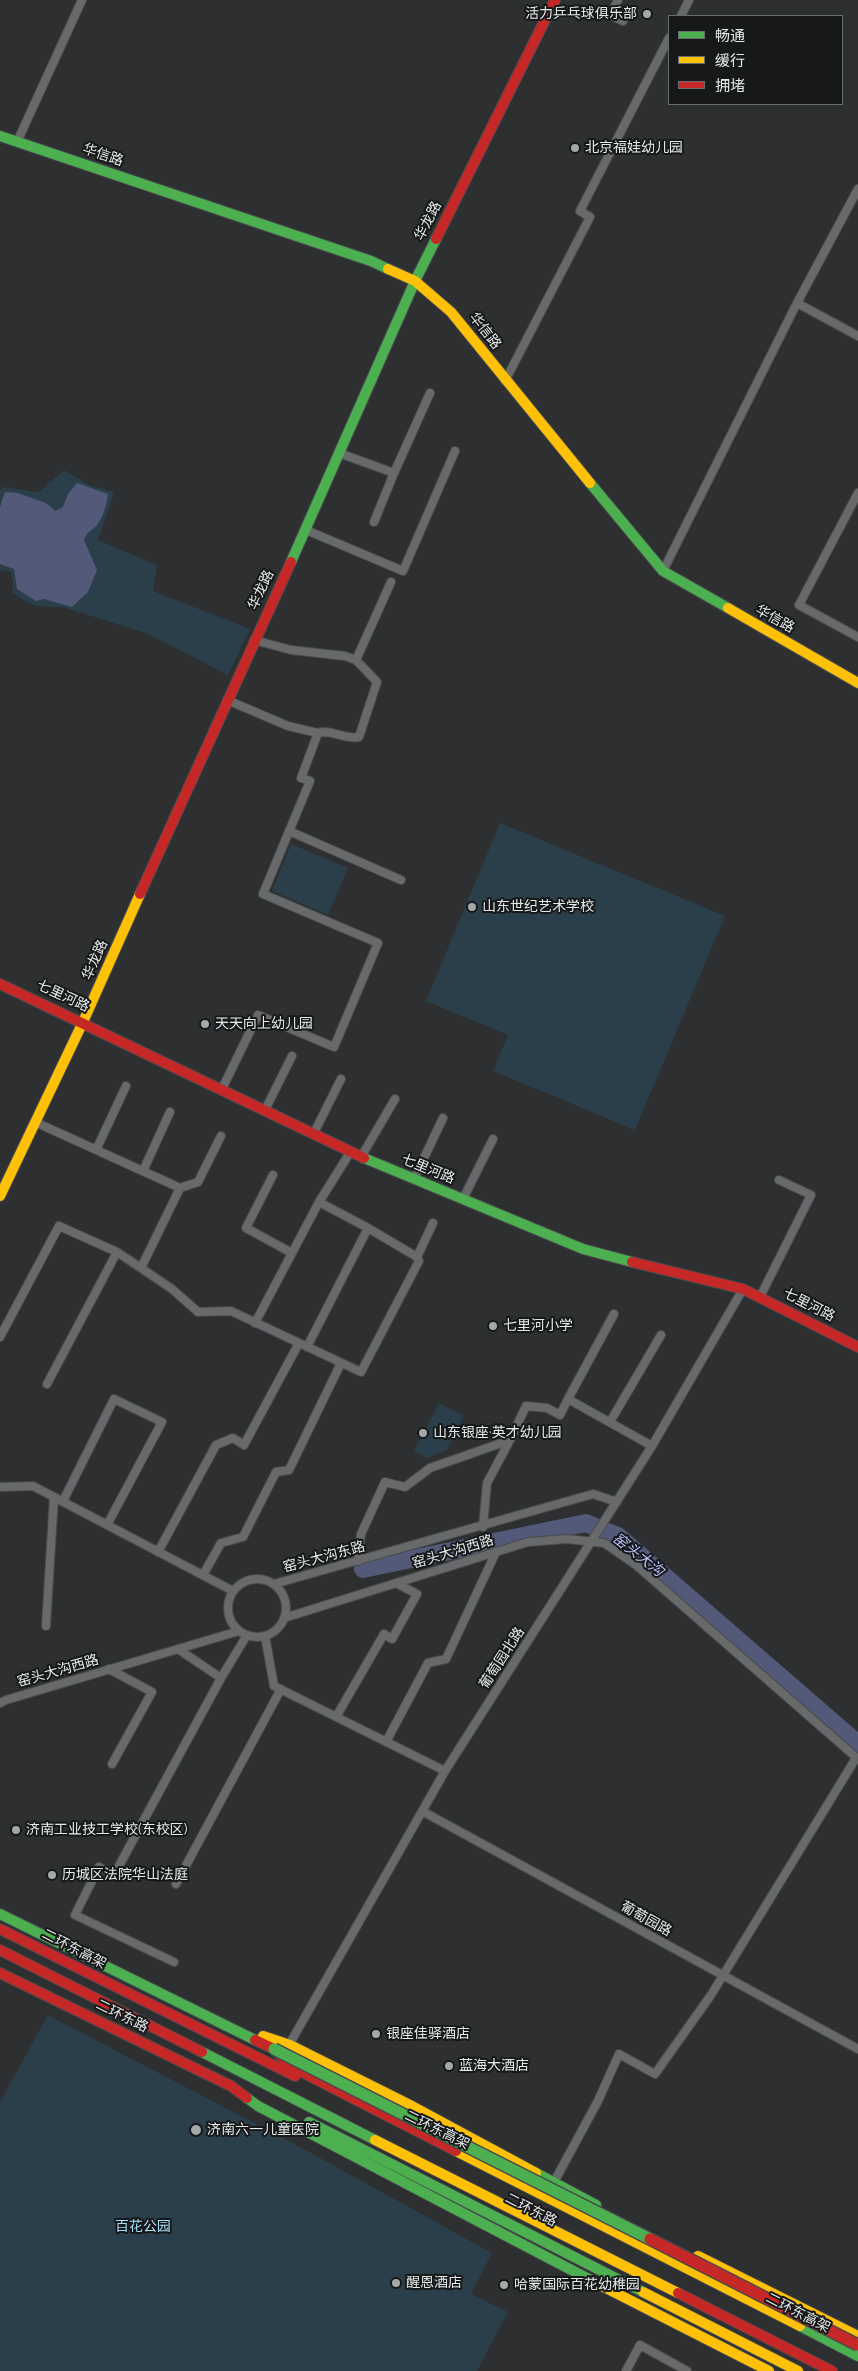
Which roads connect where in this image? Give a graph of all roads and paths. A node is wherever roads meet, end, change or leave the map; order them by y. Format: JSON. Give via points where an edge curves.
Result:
{"nodes":[{"id":1,"x":82,"y":0,"type":"edge"},
{"id":2,"x":555,"y":0,"type":"edge"},
{"id":3,"x":618,"y":0,"type":"edge"},
{"id":4,"x":689,"y":0,"type":"edge"},
{"id":5,"x":681,"y":15,"type":"edge"},
{"id":6,"x":623,"y":21,"type":"dead end"},
{"id":7,"x":668,"y":40,"type":"edge"},
{"id":8,"x":0,"y":136,"type":"edge"},
{"id":9,"x":17,"y":142,"type":"junction"},
{"id":10,"x":858,"y":189,"type":"edge"},
{"id":11,"x":415,"y":281,"type":"junction"},
{"id":12,"x":798,"y":303,"type":"junction"},
{"id":13,"x":858,"y":336,"type":"edge"},
{"id":14,"x":505,"y":381,"type":"junction"},
{"id":15,"x":430,"y":393,"type":"dead end"},
{"id":16,"x":455,"y":450,"type":"dead end"},
{"id":17,"x":339,"y":453,"type":"junction"},
{"id":18,"x":394,"y":473,"type":"junction"},
{"id":19,"x":858,"y":493,"type":"edge"},
{"id":20,"x":374,"y":522,"type":"dead end"},
{"id":21,"x":306,"y":530,"type":"junction"},
{"id":22,"x":663,"y":572,"type":"junction"},
{"id":23,"x":391,"y":582,"type":"dead end"},
{"id":24,"x":858,"y":637,"type":"edge"},
{"id":25,"x":254,"y":640,"type":"junction"},
{"id":26,"x":356,"y":660,"type":"junction"},
{"id":27,"x":858,"y":683,"type":"edge"},
{"id":28,"x":227,"y":700,"type":"junction"},
{"id":29,"x":318,"y":733,"type":"junction"},
{"id":30,"x":289,"y":831,"type":"junction"},
{"id":31,"x":401,"y":880,"type":"dead end"},
{"id":32,"x":0,"y":984,"type":"edge"},
{"id":33,"x":83,"y":1022,"type":"junction"},
{"id":34,"x":292,"y":1056,"type":"dead end"},
{"id":35,"x":341,"y":1079,"type":"dead end"},
{"id":36,"x":126,"y":1086,"type":"dead end"},
{"id":37,"x":222,"y":1089,"type":"junction"},
{"id":38,"x":395,"y":1099,"type":"dead end"},
{"id":39,"x":265,"y":1110,"type":"junction"},
{"id":40,"x":170,"y":1112,"type":"dead end"},
{"id":41,"x":443,"y":1118,"type":"dead end"},
{"id":42,"x":35,"y":1122,"type":"junction"},
{"id":43,"x":314,"y":1133,"type":"junction"},
{"id":44,"x":221,"y":1136,"type":"dead end"},
{"id":45,"x":493,"y":1139,"type":"dead end"},
{"id":46,"x":96,"y":1150,"type":"junction"},
{"id":47,"x":356,"y":1154,"type":"junction"},
{"id":48,"x":143,"y":1171,"type":"junction"},
{"id":49,"x":273,"y":1175,"type":"dead end"},
{"id":50,"x":414,"y":1179,"type":"junction"},
{"id":51,"x":779,"y":1180,"type":"dead end"},
{"id":52,"x":180,"y":1188,"type":"junction"},
{"id":53,"x":0,"y":1196,"type":"edge"},
{"id":54,"x":463,"y":1199,"type":"junction"},
{"id":55,"x":319,"y":1202,"type":"junction"},
{"id":56,"x":433,"y":1223,"type":"dead end"},
{"id":57,"x":368,"y":1228,"type":"junction"},
{"id":58,"x":117,"y":1252,"type":"junction"},
{"id":59,"x":292,"y":1253,"type":"junction"},
{"id":60,"x":417,"y":1257,"type":"junction"},
{"id":61,"x":141,"y":1268,"type":"junction"},
{"id":62,"x":743,"y":1289,"type":"junction"},
{"id":63,"x":760,"y":1297,"type":"junction"},
{"id":64,"x":614,"y":1314,"type":"dead end"},
{"id":65,"x":255,"y":1323,"type":"junction"},
{"id":66,"x":661,"y":1335,"type":"dead end"},
{"id":67,"x":0,"y":1337,"type":"edge"},
{"id":68,"x":303,"y":1345,"type":"junction"},
{"id":69,"x":858,"y":1347,"type":"edge"},
{"id":70,"x":341,"y":1363,"type":"junction"},
{"id":71,"x":47,"y":1384,"type":"dead end"},
{"id":72,"x":568,"y":1399,"type":"junction"},
{"id":73,"x":610,"y":1422,"type":"junction"},
{"id":74,"x":510,"y":1440,"type":"junction"},
{"id":75,"x":652,"y":1446,"type":"junction"},
{"id":76,"x":0,"y":1487,"type":"edge"},
{"id":77,"x":54,"y":1497,"type":"junction"},
{"id":78,"x":63,"y":1501,"type":"junction"},
{"id":79,"x":616,"y":1502,"type":"junction"},
{"id":80,"x":107,"y":1524,"type":"junction"},
{"id":81,"x":483,"y":1527,"type":"junction"},
{"id":82,"x":591,"y":1542,"type":"junction"},
{"id":83,"x":158,"y":1552,"type":"junction"},
{"id":84,"x":496,"y":1552,"type":"junction"},
{"id":85,"x":358,"y":1561,"type":"junction"},
{"id":86,"x":203,"y":1575,"type":"junction"},
{"id":87,"x":396,"y":1583,"type":"junction"},
{"id":88,"x":274,"y":1584,"type":"junction"},
{"id":89,"x":233,"y":1591,"type":"junction"},
{"id":90,"x":284,"y":1618,"type":"junction"},
{"id":91,"x":46,"y":1626,"type":"dead end"},
{"id":92,"x":239,"y":1631,"type":"junction"},
{"id":93,"x":247,"y":1636,"type":"junction"},
{"id":94,"x":265,"y":1636,"type":"junction"},
{"id":95,"x":178,"y":1649,"type":"junction"},
{"id":96,"x":109,"y":1669,"type":"junction"},
{"id":97,"x":220,"y":1678,"type":"junction"},
{"id":98,"x":281,"y":1689,"type":"junction"},
{"id":99,"x":0,"y":1704,"type":"edge"},
{"id":100,"x":336,"y":1717,"type":"junction"},
{"id":101,"x":386,"y":1742,"type":"junction"},
{"id":102,"x":857,"y":1758,"type":"edge"},
{"id":103,"x":112,"y":1764,"type":"dead end"},
{"id":104,"x":445,"y":1771,"type":"junction"},
{"id":105,"x":422,"y":1811,"type":"junction"},
{"id":106,"x":176,"y":1884,"type":"dead end"},
{"id":107,"x":0,"y":1914,"type":"edge"},
{"id":108,"x":0,"y":1929,"type":"edge"},
{"id":109,"x":0,"y":1950,"type":"edge"},
{"id":110,"x":174,"y":1962,"type":"dead end"},
{"id":111,"x":0,"y":1973,"type":"edge"},
{"id":112,"x":723,"y":1975,"type":"junction"},
{"id":113,"x":224,"y":2024,"type":"junction"},
{"id":114,"x":289,"y":2045,"type":"junction"},
{"id":115,"x":274,"y":2049,"type":"junction"},
{"id":116,"x":858,"y":2049,"type":"edge"},
{"id":117,"x":231,"y":2086,"type":"junction"},
{"id":118,"x":554,"y":2182,"type":"junction"},
{"id":119,"x":769,"y":2292,"type":"junction"},
{"id":120,"x":791,"y":2322,"type":"junction"},
{"id":121,"x":858,"y":2336,"type":"edge"},
{"id":122,"x":858,"y":2345,"type":"edge"},
{"id":123,"x":858,"y":2356,"type":"edge"},
{"id":124,"x":858,"y":2361,"type":"edge"},
{"id":125,"x":626,"y":2371,"type":"edge"},
{"id":126,"x":687,"y":2371,"type":"edge"},
{"id":127,"x":769,"y":2371,"type":"edge"},
{"id":128,"x":798,"y":2371,"type":"edge"},
{"id":129,"x":815,"y":2371,"type":"edge"},
{"id":130,"x":832,"y":2371,"type":"edge"}],
"edges":[{"from":1,"to":9,"type":"street"},
{"from":2,"to":11,"type":"main road","name":"华龙路"},
{"from":3,"to":6,"type":"street","via":[[610,15]]},
{"from":4,"to":5,"type":"street"},
{"from":7,"to":14,"type":"street","via":[[580,211],[590,217]]},
{"from":8,"to":9,"type":"main road","name":"华信路"},
{"from":9,"to":11,"type":"main road","name":"华信路","via":[[371,261]]},
{"from":10,"to":12,"type":"street"},
{"from":11,"to":14,"type":"main road","name":"华信路","via":[[451,312]]},
{"from":11,"to":17,"type":"main road","name":"华龙路"},
{"from":12,"to":13,"type":"street"},
{"from":12,"to":22,"type":"street"},
{"from":14,"to":22,"type":"main road","name":"华信路"},
{"from":15,"to":18,"type":"street"},
{"from":16,"to":21,"type":"street","via":[[403,571]]},
{"from":17,"to":18,"type":"street"},
{"from":17,"to":21,"type":"main road","name":"华龙路"},
{"from":18,"to":20,"type":"street"},
{"from":19,"to":24,"type":"street","via":[[799,605]]},
{"from":21,"to":25,"type":"main road","name":"华龙路"},
{"from":22,"to":27,"type":"main road","name":"华信路"},
{"from":23,"to":26,"type":"street"},
{"from":25,"to":26,"type":"street","via":[[291,650],[337,654]]},
{"from":25,"to":28,"type":"main road","name":"华龙路"},
{"from":26,"to":29,"type":"street","via":[[377,682],[359,737],[349,739],[326,731]]},
{"from":28,"to":29,"type":"street","via":[[288,726]]},
{"from":28,"to":33,"type":"main road","name":"华龙路"},
{"from":29,"to":30,"type":"street","via":[[301,778],[310,781]]},
{"from":30,"to":31,"type":"street"},
{"from":30,"to":37,"type":"street","via":[[263,894],[378,943],[334,1047],[258,1015]]},
{"from":32,"to":33,"type":"main road","name":"七里河路"},
{"from":33,"to":37,"type":"main road","name":"七里河路"},
{"from":33,"to":42,"type":"main road","name":"华龙路"},
{"from":34,"to":39,"type":"street"},
{"from":35,"to":43,"type":"street"},
{"from":36,"to":46,"type":"street"},
{"from":37,"to":39,"type":"main road","name":"七里河路"},
{"from":38,"to":47,"type":"street"},
{"from":39,"to":43,"type":"main road","name":"七里河路"},
{"from":40,"to":48,"type":"street"},
{"from":41,"to":50,"type":"street"},
{"from":42,"to":46,"type":"street"},
{"from":42,"to":53,"type":"main road","name":"华龙路"},
{"from":43,"to":47,"type":"main road","name":"七里河路"},
{"from":44,"to":52,"type":"street","via":[[198,1182]]},
{"from":45,"to":54,"type":"street"},
{"from":46,"to":48,"type":"street"},
{"from":47,"to":50,"type":"main road","name":"七里河路"},
{"from":47,"to":55,"type":"street"},
{"from":48,"to":52,"type":"street"},
{"from":49,"to":59,"type":"street","via":[[246,1228]]},
{"from":50,"to":54,"type":"main road","name":"七里河路"},
{"from":51,"to":63,"type":"street","via":[[811,1195]]},
{"from":52,"to":61,"type":"street"},
{"from":54,"to":62,"type":"main road","name":"七里河路","via":[[583,1248]]},
{"from":55,"to":57,"type":"street"},
{"from":55,"to":59,"type":"street"},
{"from":56,"to":60,"type":"street"},
{"from":57,"to":60,"type":"street"},
{"from":57,"to":68,"type":"street"},
{"from":58,"to":61,"type":"street"},
{"from":58,"to":67,"type":"street","via":[[58,1226]]},
{"from":58,"to":71,"type":"street"},
{"from":59,"to":65,"type":"street"},
{"from":60,"to":70,"type":"street","via":[[419,1261],[361,1372]]},
{"from":61,"to":65,"type":"street","via":[[198,1312],[231,1311]]},
{"from":62,"to":63,"type":"main road","name":"七里河路"},
{"from":62,"to":75,"type":"street","name":"葡萄园北路"},
{"from":63,"to":69,"type":"main road","name":"七里河路"},
{"from":64,"to":72,"type":"street"},
{"from":65,"to":68,"type":"street"},
{"from":66,"to":73,"type":"street"},
{"from":68,"to":70,"type":"street"},
{"from":68,"to":83,"type":"street","via":[[244,1445],[234,1438],[216,1445]]},
{"from":70,"to":86,"type":"street","via":[[289,1470],[276,1472],[243,1537],[221,1543]]},
{"from":72,"to":73,"type":"street"},
{"from":72,"to":74,"type":"street","via":[[560,1414],[547,1408],[526,1406]]},
{"from":73,"to":75,"type":"street"},
{"from":74,"to":81,"type":"street","via":[[487,1483]]},
{"from":74,"to":85,"type":"street","via":[[430,1468],[405,1488],[385,1482],[361,1534]]},
{"from":75,"to":79,"type":"street","name":"葡萄园北路"},
{"from":76,"to":77,"type":"street","via":[[34,1486]]},
{"from":77,"to":78,"type":"street"},
{"from":77,"to":91,"type":"street"},
{"from":78,"to":80,"type":"street"},
{"from":78,"to":80,"type":"street","via":[[114,1400],[162,1422]]},
{"from":79,"to":81,"type":"street","name":"窑头大沟东路","via":[[593,1494]]},
{"from":79,"to":82,"type":"street","name":"葡萄园北路"},
{"from":80,"to":83,"type":"street"},
{"from":81,"to":85,"type":"street","name":"窑头大沟东路"},
{"from":82,"to":84,"type":"street","name":"窑头大沟西路","via":[[567,1539],[528,1542]]},
{"from":82,"to":102,"type":"street","name":"窑头大沟西路","via":[[604,1543],[636,1565]]},
{"from":82,"to":104,"type":"street","name":"葡萄园北路"},
{"from":83,"to":86,"type":"street"},
{"from":84,"to":87,"type":"street","name":"窑头大沟西路"},
{"from":84,"to":101,"type":"street","via":[[446,1658],[428,1663]]},
{"from":85,"to":88,"type":"street","name":"窑头大沟东路"},
{"from":86,"to":89,"type":"street"},
{"from":87,"to":90,"type":"street","name":"窑头大沟西路"},
{"from":87,"to":100,"type":"street","via":[[417,1594],[392,1639],[384,1634]]},
{"from":88,"to":89,"type":"street","name":"窑头大沟东路","via":[[266,1580],[248,1580]]},
{"from":88,"to":90,"type":"street","via":[[284,1600]]},
{"from":89,"to":92,"type":"street","via":[[229,1599],[229,1617]]},
{"from":90,"to":94,"type":"street","name":"窑头大沟西路"},
{"from":92,"to":93,"type":"street"},
{"from":92,"to":95,"type":"street","name":"窑头大沟西路"},
{"from":93,"to":94,"type":"street"},
{"from":93,"to":97,"type":"street"},
{"from":94,"to":98,"type":"street","via":[[274,1686]]},
{"from":95,"to":96,"type":"street","name":"窑头大沟西路"},
{"from":95,"to":97,"type":"street"},
{"from":96,"to":99,"type":"street","name":"窑头大沟西路"},
{"from":96,"to":103,"type":"street","via":[[152,1692]]},
{"from":97,"to":110,"type":"street","via":[[114,1875],[99,1867],[75,1915]]},
{"from":98,"to":100,"type":"street"},
{"from":98,"to":106,"type":"street"},
{"from":100,"to":101,"type":"street"},
{"from":101,"to":104,"type":"street"},
{"from":102,"to":112,"type":"street"},
{"from":104,"to":105,"type":"street","name":"葡萄园北路"},
{"from":105,"to":112,"type":"street","name":"葡萄园路"},
{"from":105,"to":114,"type":"street","name":"葡萄园北路"},
{"from":107,"to":113,"type":"main road","name":"二环东路"},
{"from":108,"to":124,"type":"main road","name":"二环东高架","via":[[455,2155]]},
{"from":109,"to":130,"type":"main road"},
{"from":111,"to":117,"type":"main road","name":"二环东路"},
{"from":112,"to":116,"type":"street","name":"葡萄园路"},
{"from":112,"to":118,"type":"street","via":[[655,2074],[619,2054],[598,2101]]},
{"from":113,"to":114,"type":"main road","name":"二环东路"},
{"from":113,"to":115,"type":"main road","name":"二环东路"},
{"from":114,"to":118,"type":"main road","name":"二环东路"},
{"from":115,"to":120,"type":"main road","name":"二环东路","via":[[290,2066]]},
{"from":115,"to":122,"type":"main road","bridge":true},
{"from":117,"to":127,"type":"main road","name":"二环东路","via":[[258,2106]]},
{"from":117,"to":128,"type":"main road","via":[[347,2140]]},
{"from":117,"to":129,"type":"main road","name":"二环东路","via":[[251,2085]]},
{"from":118,"to":119,"type":"main road","name":"二环东路"},
{"from":119,"to":120,"type":"main road","name":"二环东路"},
{"from":119,"to":121,"type":"main road","name":"二环东路"},
{"from":120,"to":123,"type":"main road","name":"二环东路"},
{"from":125,"to":126,"type":"street","via":[[640,2345]]}]}
